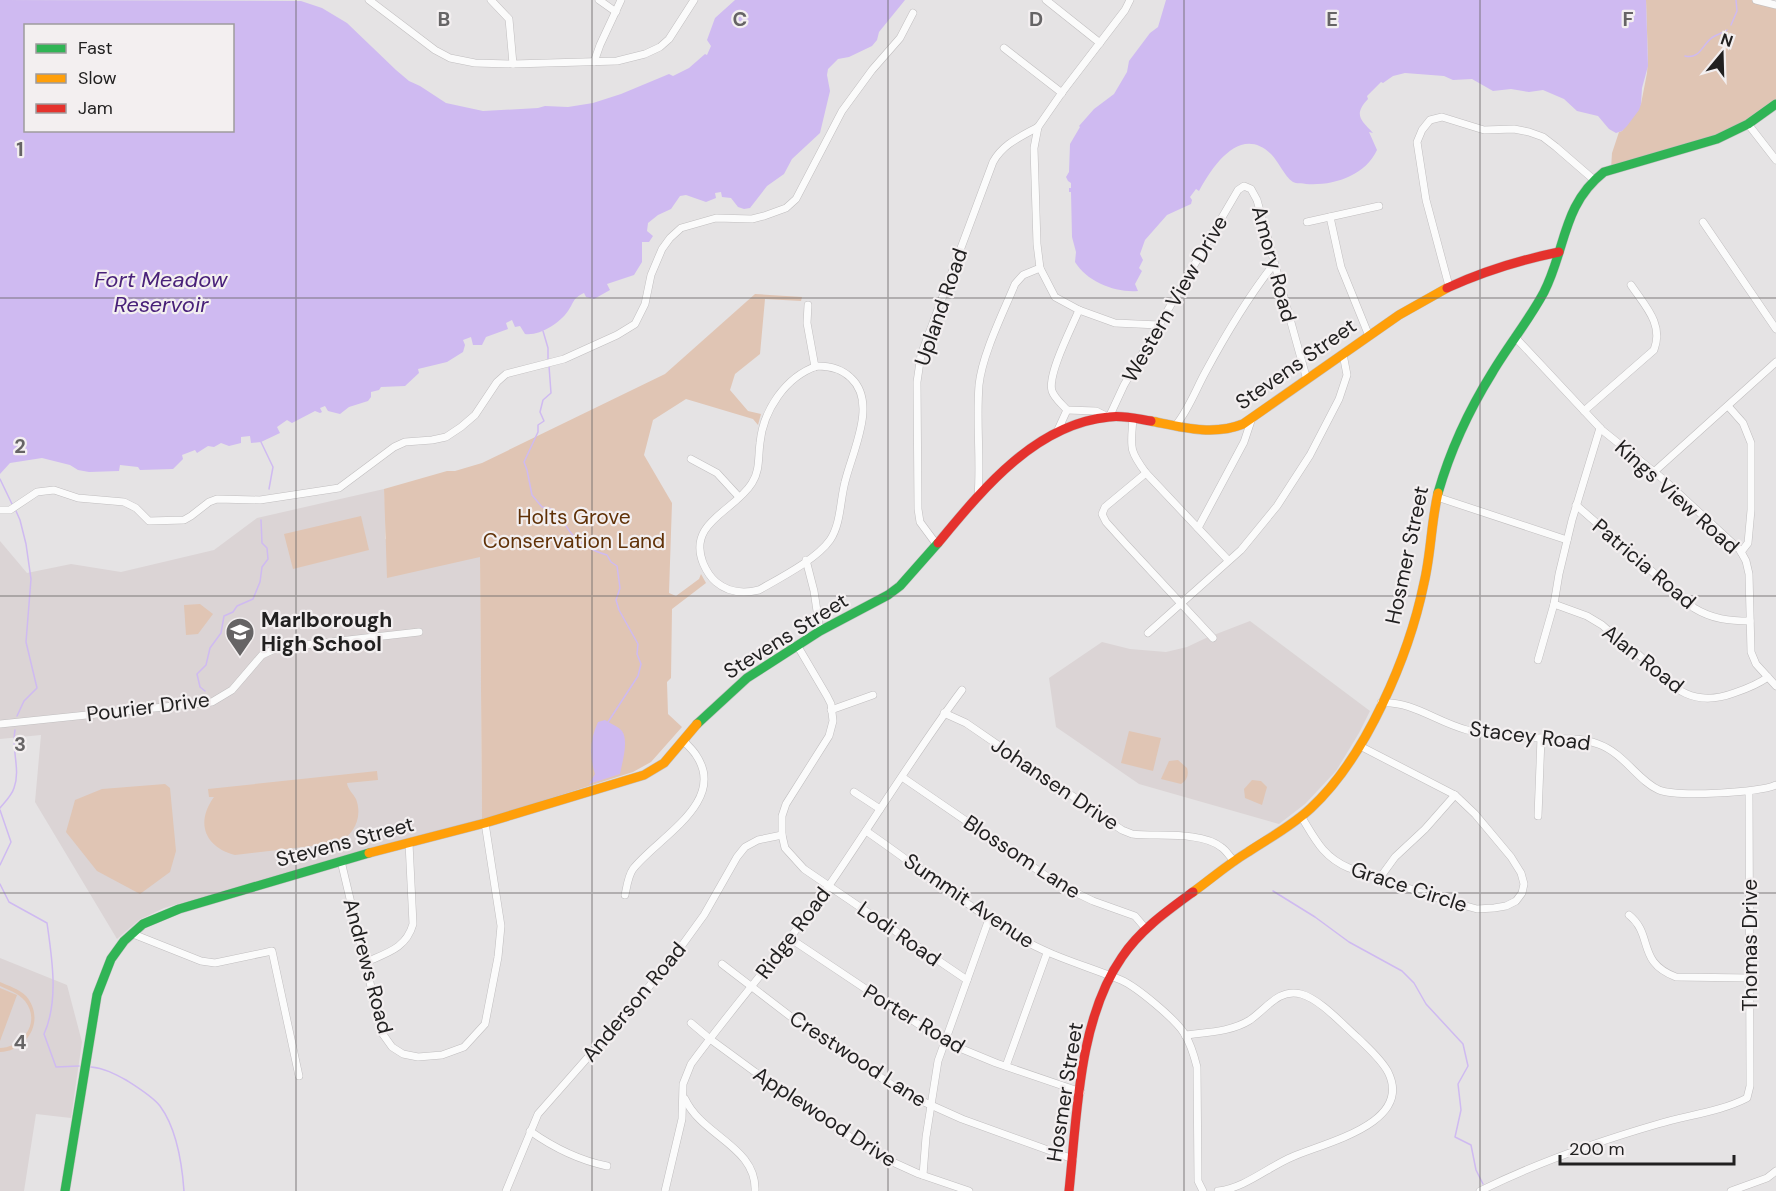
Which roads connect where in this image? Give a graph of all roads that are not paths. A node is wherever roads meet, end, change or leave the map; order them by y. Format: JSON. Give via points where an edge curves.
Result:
{"nodes":[{"id":1,"x":369,"y":0,"type":"edge"},
{"id":2,"x":491,"y":0,"type":"edge"},
{"id":3,"x":599,"y":0,"type":"edge"},
{"id":4,"x":621,"y":0,"type":"edge"},
{"id":5,"x":694,"y":0,"type":"edge"},
{"id":6,"x":1046,"y":0,"type":"edge"},
{"id":7,"x":1130,"y":0,"type":"edge"},
{"id":8,"x":1756,"y":0,"type":"edge"},
{"id":9,"x":1776,"y":5,"type":"edge"},
{"id":10,"x":616,"y":12,"type":"junction"},
{"id":11,"x":913,"y":13,"type":"dead end"},
{"id":12,"x":1100,"y":43,"type":"junction"},
{"id":13,"x":1004,"y":48,"type":"dead end"},
{"id":14,"x":594,"y":62,"type":"junction"},
{"id":15,"x":513,"y":64,"type":"junction"},
{"id":16,"x":1062,"y":93,"type":"junction"},
{"id":17,"x":1776,"y":104,"type":"edge"},
{"id":18,"x":1748,"y":124,"type":"junction"},
{"id":19,"x":1038,"y":128,"type":"junction"},
{"id":20,"x":1776,"y":160,"type":"edge"},
{"id":21,"x":1593,"y":179,"type":"junction"},
{"id":22,"x":1246,"y":187,"type":"joint"},
{"id":23,"x":1379,"y":206,"type":"dead end"},
{"id":24,"x":1330,"y":217,"type":"junction"},
{"id":25,"x":1307,"y":222,"type":"dead end"},
{"id":26,"x":1703,"y":222,"type":"dead end"},
{"id":27,"x":1559,"y":252,"type":"junction"},
{"id":28,"x":1274,"y":264,"type":"junction"},
{"id":29,"x":1040,"y":268,"type":"junction"},
{"id":30,"x":1630,"y":285,"type":"dead end"},
{"id":31,"x":1449,"y":286,"type":"junction"},
{"id":32,"x":808,"y":305,"type":"dead end"},
{"id":33,"x":1079,"y":310,"type":"junction"},
{"id":34,"x":1159,"y":325,"type":"junction"},
{"id":35,"x":1776,"y":329,"type":"edge"},
{"id":36,"x":1369,"y":336,"type":"junction"},
{"id":37,"x":1515,"y":337,"type":"junction"},
{"id":38,"x":1343,"y":354,"type":"junction"},
{"id":39,"x":1776,"y":362,"type":"edge"},
{"id":40,"x":815,"y":367,"type":"junction"},
{"id":41,"x":1307,"y":380,"type":"junction"},
{"id":42,"x":1728,"y":406,"type":"junction"},
{"id":43,"x":1067,"y":410,"type":"junction"},
{"id":44,"x":1584,"y":411,"type":"junction"},
{"id":45,"x":1108,"y":417,"type":"junction"},
{"id":46,"x":1132,"y":418,"type":"junction"},
{"id":47,"x":1252,"y":418,"type":"junction"},
{"id":48,"x":1176,"y":425,"type":"junction"},
{"id":49,"x":1600,"y":428,"type":"junction"},
{"id":50,"x":1057,"y":432,"type":"junction"},
{"id":51,"x":690,"y":459,"type":"dead end"},
{"id":52,"x":1655,"y":471,"type":"junction"},
{"id":53,"x":1146,"y":473,"type":"junction"},
{"id":54,"x":739,"y":497,"type":"junction"},
{"id":55,"x":1437,"y":497,"type":"junction"},
{"id":56,"x":978,"y":498,"type":"junction"},
{"id":57,"x":1576,"y":505,"type":"junction"},
{"id":58,"x":0,"y":510,"type":"edge"},
{"id":59,"x":1198,"y":528,"type":"junction"},
{"id":60,"x":1567,"y":540,"type":"junction"},
{"id":61,"x":937,"y":545,"type":"junction"},
{"id":62,"x":1741,"y":552,"type":"junction"},
{"id":63,"x":806,"y":560,"type":"junction"},
{"id":64,"x":1228,"y":560,"type":"junction"},
{"id":65,"x":1180,"y":603,"type":"junction"},
{"id":66,"x":1554,"y":604,"type":"junction"},
{"id":67,"x":1750,"y":621,"type":"junction"},
{"id":68,"x":820,"y":631,"type":"junction"},
{"id":69,"x":419,"y":632,"type":"dead end"},
{"id":70,"x":1148,"y":633,"type":"dead end"},
{"id":71,"x":1213,"y":638,"type":"dead end"},
{"id":72,"x":797,"y":645,"type":"junction"},
{"id":73,"x":1538,"y":660,"type":"dead end"},
{"id":74,"x":1768,"y":677,"type":"junction"},
{"id":75,"x":1776,"y":686,"type":"edge"},
{"id":76,"x":962,"y":690,"type":"dead end"},
{"id":77,"x":873,"y":695,"type":"dead end"},
{"id":78,"x":1381,"y":703,"type":"junction"},
{"id":79,"x":831,"y":710,"type":"junction"},
{"id":80,"x":944,"y":713,"type":"junction"},
{"id":81,"x":0,"y":724,"type":"edge"},
{"id":82,"x":1541,"y":738,"type":"junction"},
{"id":83,"x":684,"y":741,"type":"junction"},
{"id":84,"x":1360,"y":746,"type":"junction"},
{"id":85,"x":902,"y":777,"type":"junction"},
{"id":86,"x":1776,"y":785,"type":"edge"},
{"id":87,"x":854,"y":792,"type":"dead end"},
{"id":88,"x":1749,"y":792,"type":"junction"},
{"id":89,"x":1455,"y":795,"type":"junction"},
{"id":90,"x":880,"y":809,"type":"junction"},
{"id":91,"x":1301,"y":816,"type":"junction"},
{"id":92,"x":1538,"y":816,"type":"dead end"},
{"id":93,"x":485,"y":823,"type":"junction"},
{"id":94,"x":866,"y":831,"type":"junction"},
{"id":95,"x":782,"y":835,"type":"junction"},
{"id":96,"x":409,"y":843,"type":"junction"},
{"id":97,"x":341,"y":861,"type":"junction"},
{"id":98,"x":1234,"y":861,"type":"junction"},
{"id":99,"x":1379,"y":879,"type":"junction"},
{"id":100,"x":829,"y":885,"type":"junction"},
{"id":101,"x":625,"y":895,"type":"dead end"},
{"id":102,"x":1629,"y":915,"type":"dead end"},
{"id":103,"x":989,"y":919,"type":"junction"},
{"id":104,"x":1146,"y":929,"type":"junction"},
{"id":105,"x":133,"y":933,"type":"junction"},
{"id":106,"x":790,"y":939,"type":"junction"},
{"id":107,"x":1047,"y":953,"type":"junction"},
{"id":108,"x":364,"y":963,"type":"junction"},
{"id":109,"x":722,"y":964,"type":"dead end"},
{"id":110,"x":1110,"y":977,"type":"junction"},
{"id":111,"x":1749,"y":978,"type":"junction"},
{"id":112,"x":967,"y":980,"type":"junction"},
{"id":113,"x":752,"y":988,"type":"junction"},
{"id":114,"x":691,"y":1023,"type":"dead end"},
{"id":115,"x":1185,"y":1035,"type":"junction"},
{"id":116,"x":710,"y":1039,"type":"junction"},
{"id":117,"x":945,"y":1042,"type":"junction"},
{"id":118,"x":1006,"y":1066,"type":"junction"},
{"id":119,"x":299,"y":1076,"type":"dead end"},
{"id":120,"x":1081,"y":1092,"type":"junction"},
{"id":121,"x":684,"y":1096,"type":"junction"},
{"id":122,"x":930,"y":1106,"type":"junction"},
{"id":123,"x":530,"y":1131,"type":"junction"},
{"id":124,"x":1073,"y":1159,"type":"junction"},
{"id":125,"x":607,"y":1166,"type":"dead end"},
{"id":126,"x":1776,"y":1172,"type":"edge"},
{"id":127,"x":923,"y":1175,"type":"junction"},
{"id":128,"x":65,"y":1191,"type":"edge"},
{"id":129,"x":506,"y":1191,"type":"edge"},
{"id":130,"x":664,"y":1191,"type":"edge"},
{"id":131,"x":755,"y":1191,"type":"edge"},
{"id":132,"x":969,"y":1191,"type":"edge"},
{"id":133,"x":1069,"y":1191,"type":"edge"},
{"id":134,"x":1204,"y":1191,"type":"edge"},
{"id":135,"x":1218,"y":1191,"type":"edge"},
{"id":136,"x":1480,"y":1191,"type":"edge"},
{"id":137,"x":1731,"y":1191,"type":"edge"}],
"edges":[{"from":1,"to":15,"type":"street","via":[[450,58]]},
{"from":2,"to":15,"type":"street","via":[[509,19]]},
{"from":3,"to":10,"type":"street"},
{"from":4,"to":10,"type":"street"},
{"from":5,"to":14,"type":"street","via":[[660,47],[623,60]]},
{"from":6,"to":12,"type":"street"},
{"from":7,"to":12,"type":"street"},
{"from":8,"to":9,"type":"street"},
{"from":10,"to":14,"type":"street"},
{"from":11,"to":58,"type":"street","via":[[900,38],[833,125],[796,199],[786,208],[764,216],[716,218],[681,228],[659,256],[635,324],[564,359],[506,374],[475,415],[446,437],[394,447],[339,488],[260,500],[217,499],[184,520],[149,521],[124,502],[78,498],[54,490],[37,492],[10,510]]},
{"from":12,"to":16,"type":"street"},
{"from":13,"to":16,"type":"street"},
{"from":14,"to":15,"type":"street"},
{"from":16,"to":19,"type":"street"},
{"from":17,"to":18,"type":"street","name":"Hosmer Street"},
{"from":18,"to":20,"type":"street"},
{"from":18,"to":21,"type":"street","name":"Hosmer Street","via":[[1708,142],[1611,169]]},
{"from":19,"to":29,"type":"street","via":[[1034,148]]},
{"from":19,"to":61,"type":"street","name":"Upland Road","via":[[1005,147],[993,162],[921,355],[917,382],[918,509],[920,522]]},
{"from":21,"to":27,"type":"street","name":"Hosmer Street","via":[[1576,202]]},
{"from":21,"to":31,"type":"street","via":[[1543,137],[1514,129],[1484,130],[1442,117],[1430,120],[1417,142],[1426,200]]},
{"from":22,"to":28,"type":"street","name":"Amory Road","via":[[1257,200]]},
{"from":22,"to":34,"type":"street","name":"Western View Drive","via":[[1238,190]]},
{"from":23,"to":24,"type":"street"},
{"from":24,"to":25,"type":"street"},
{"from":24,"to":36,"type":"street","via":[[1341,267]]},
{"from":26,"to":35,"type":"street"},
{"from":27,"to":31,"type":"street","name":"Stevens Street","via":[[1514,262]]},
{"from":27,"to":37,"type":"street","name":"Hosmer Street","via":[[1546,289]]},
{"from":28,"to":41,"type":"street","name":"Amory Road"},
{"from":28,"to":48,"type":"street","via":[[1248,299]]},
{"from":29,"to":33,"type":"street","via":[[1055,297]]},
{"from":29,"to":56,"type":"street","via":[[1023,275],[1015,284],[983,368],[979,386]]},
{"from":30,"to":44,"type":"street","via":[[1658,329],[1654,350]]},
{"from":31,"to":36,"type":"street","name":"Stevens Street"},
{"from":32,"to":40,"type":"street","via":[[807,323]]},
{"from":33,"to":34,"type":"street","via":[[1116,323]]},
{"from":33,"to":43,"type":"street","via":[[1051,383],[1055,397]]},
{"from":34,"to":45,"type":"street","name":"Western View Drive"},
{"from":36,"to":38,"type":"street","name":"Stevens Street"},
{"from":37,"to":44,"type":"street","name":"Kings View Road"},
{"from":37,"to":55,"type":"street","name":"Hosmer Street","via":[[1473,406]]},
{"from":38,"to":41,"type":"street","name":"Stevens Street"},
{"from":38,"to":64,"type":"street","via":[[1347,375],[1310,455],[1260,530]]},
{"from":39,"to":42,"type":"street"},
{"from":40,"to":54,"type":"street","via":[[798,376],[770,409],[755,478]]},
{"from":40,"to":63,"type":"street","via":[[832,368],[848,375],[860,390],[865,408],[834,531],[830,540]]},
{"from":41,"to":47,"type":"street","name":"Stevens Street"},
{"from":42,"to":52,"type":"street"},
{"from":42,"to":62,"type":"street","via":[[1743,423],[1751,443],[1748,543]]},
{"from":43,"to":45,"type":"street","via":[[1096,411]]},
{"from":43,"to":50,"type":"street"},
{"from":44,"to":49,"type":"street","name":"Kings View Road"},
{"from":45,"to":46,"type":"street","name":"Stevens Street"},
{"from":45,"to":50,"type":"street","name":"Stevens Street"},
{"from":46,"to":48,"type":"street","name":"Stevens Street"},
{"from":46,"to":53,"type":"street","via":[[1131,447]]},
{"from":47,"to":48,"type":"street","name":"Stevens Street","via":[[1221,429]]},
{"from":47,"to":59,"type":"street","via":[[1244,442]]},
{"from":49,"to":52,"type":"street","name":"Kings View Road"},
{"from":49,"to":57,"type":"street"},
{"from":50,"to":56,"type":"street","name":"Stevens Street","via":[[1031,448]]},
{"from":51,"to":54,"type":"street","via":[[717,472]]},
{"from":52,"to":62,"type":"street","name":"Kings View Road"},
{"from":53,"to":59,"type":"street"},
{"from":53,"to":65,"type":"street","via":[[1105,507],[1102,514]]},
{"from":54,"to":63,"type":"street","via":[[702,536],[701,558],[713,580],[732,591],[759,590]]},
{"from":55,"to":60,"type":"street"},
{"from":55,"to":78,"type":"street","name":"Hosmer Street","via":[[1421,593],[1400,662]]},
{"from":56,"to":61,"type":"street","name":"Stevens Street"},
{"from":57,"to":60,"type":"street"},
{"from":57,"to":67,"type":"street","name":"Patricia Road","via":[[1694,608],[1719,619]]},
{"from":59,"to":64,"type":"street"},
{"from":60,"to":66,"type":"street"},
{"from":61,"to":68,"type":"street","name":"Stevens Street","via":[[888,595]]},
{"from":62,"to":67,"type":"street","name":"Kings View Road","via":[[1749,574]]},
{"from":63,"to":68,"type":"street"},
{"from":64,"to":65,"type":"street"},
{"from":65,"to":70,"type":"street"},
{"from":65,"to":71,"type":"street"},
{"from":66,"to":73,"type":"street"},
{"from":66,"to":74,"type":"street","name":"Alan Road","via":[[1602,625],[1678,689],[1695,698],[1725,696]]},
{"from":67,"to":74,"type":"street","name":"Kings View Road","via":[[1751,652]]},
{"from":68,"to":72,"type":"street","name":"Stevens Street"},
{"from":69,"to":81,"type":"street","name":"Pourier Drive","via":[[277,648],[262,655],[232,690],[212,702]]},
{"from":72,"to":79,"type":"street"},
{"from":72,"to":83,"type":"street","name":"Stevens Street","via":[[731,691]]},
{"from":74,"to":75,"type":"street","name":"Kings View Road"},
{"from":76,"to":80,"type":"street","name":"Ridge Road"},
{"from":77,"to":79,"type":"street"},
{"from":78,"to":82,"type":"street","name":"Stacey Road","via":[[1406,705],[1467,730]]},
{"from":78,"to":84,"type":"street","name":"Hosmer Street"},
{"from":79,"to":95,"type":"street","via":[[829,736],[786,804]]},
{"from":80,"to":85,"type":"street","name":"Ridge Road"},
{"from":80,"to":98,"type":"street","name":"Johansen Drive","via":[[966,723],[1122,830],[1211,840]]},
{"from":82,"to":88,"type":"street","name":"Stacey Road","via":[[1597,743],[1659,790]]},
{"from":82,"to":92,"type":"street"},
{"from":83,"to":93,"type":"street","name":"Stevens Street","via":[[664,763],[644,775]]},
{"from":83,"to":101,"type":"street","via":[[697,755],[702,768],[702,792],[679,825],[633,870]]},
{"from":84,"to":89,"type":"street","name":"Grace Circle"},
{"from":84,"to":91,"type":"street","name":"Hosmer Street","via":[[1338,777]]},
{"from":85,"to":90,"type":"street","name":"Ridge Road"},
{"from":85,"to":104,"type":"street","name":"Blossom Lane","via":[[1058,884],[1135,916]]},
{"from":86,"to":88,"type":"street","name":"Stacey Road"},
{"from":87,"to":90,"type":"street"},
{"from":88,"to":111,"type":"street","name":"Thomas Drive"},
{"from":89,"to":99,"type":"street"},
{"from":89,"to":99,"type":"street","name":"Grace Circle","via":[[1521,873],[1524,884],[1516,901],[1477,909]]},
{"from":90,"to":94,"type":"street","name":"Ridge Road"},
{"from":91,"to":98,"type":"street","name":"Hosmer Street"},
{"from":91,"to":99,"type":"street","name":"Grace Circle","via":[[1333,861]]},
{"from":93,"to":96,"type":"street","name":"Stevens Street"},
{"from":93,"to":108,"type":"street","name":"Andrews Road","via":[[501,926],[491,996],[485,1024],[479,1032],[464,1047],[442,1055],[403,1054],[381,1033]]},
{"from":94,"to":100,"type":"street","name":"Ridge Road"},
{"from":94,"to":103,"type":"street","name":"Summit Avenue"},
{"from":95,"to":100,"type":"street","name":"Lodi Road","via":[[792,857]]},
{"from":95,"to":123,"type":"street","name":"Anderson Road","via":[[758,840],[737,857],[683,944],[552,1096]]},
{"from":96,"to":97,"type":"street","name":"Stevens Street"},
{"from":96,"to":108,"type":"street","via":[[413,924],[409,936],[399,946]]},
{"from":97,"to":105,"type":"street","name":"Stevens Street","via":[[179,909],[143,924]]},
{"from":97,"to":108,"type":"street","name":"Andrews Road"},
{"from":98,"to":104,"type":"street","name":"Hosmer Street","via":[[1163,912]]},
{"from":100,"to":106,"type":"street","name":"Ridge Road"},
{"from":100,"to":112,"type":"street","name":"Lodi Road"},
{"from":102,"to":111,"type":"street","via":[[1640,926],[1648,955],[1666,973],[1676,977]]},
{"from":103,"to":107,"type":"street","name":"Summit Avenue"},
{"from":103,"to":112,"type":"street"},
{"from":104,"to":110,"type":"street","name":"Hosmer Street"},
{"from":105,"to":119,"type":"street","via":[[215,963],[272,951]]},
{"from":105,"to":128,"type":"street","name":"Stevens Street","via":[[111,959],[97,995]]},
{"from":106,"to":113,"type":"street","name":"Ridge Road"},
{"from":106,"to":117,"type":"street","name":"Porter Road"},
{"from":107,"to":110,"type":"street","name":"Summit Avenue"},
{"from":107,"to":118,"type":"street"},
{"from":109,"to":113,"type":"street","name":"Crestwood Lane"},
{"from":110,"to":115,"type":"street","name":"Summit Avenue","via":[[1136,989]]},
{"from":110,"to":120,"type":"street","name":"Hosmer Street","via":[[1093,1020]]},
{"from":111,"to":136,"type":"street","name":"Thomas Drive","via":[[1747,1098],[1584,1146]]},
{"from":112,"to":117,"type":"street"},
{"from":113,"to":116,"type":"street","name":"Ridge Road"},
{"from":113,"to":122,"type":"street","name":"Crestwood Lane","via":[[862,1066]]},
{"from":114,"to":116,"type":"street","name":"Applewood Drive"},
{"from":115,"to":134,"type":"street","via":[[1197,1067],[1198,1181]]},
{"from":115,"to":135,"type":"street","via":[[1238,1027],[1273,1000],[1300,994],[1342,1023],[1382,1063],[1392,1088],[1386,1110],[1364,1128],[1289,1158],[1230,1190]]},
{"from":116,"to":121,"type":"street","name":"Ridge Road","via":[[686,1074]]},
{"from":116,"to":127,"type":"street","name":"Applewood Drive","via":[[875,1154]]},
{"from":117,"to":118,"type":"street","name":"Porter Road"},
{"from":117,"to":122,"type":"street"},
{"from":118,"to":120,"type":"street","name":"Porter Road"},
{"from":120,"to":124,"type":"street","name":"Hosmer Street"},
{"from":121,"to":130,"type":"street","name":"Ridge Road"},
{"from":121,"to":131,"type":"street","via":[[698,1120],[748,1163]]},
{"from":122,"to":124,"type":"street","name":"Crestwood Lane"},
{"from":122,"to":127,"type":"street"},
{"from":123,"to":125,"type":"street","via":[[582,1161]]},
{"from":123,"to":129,"type":"street","name":"Anderson Road"},
{"from":124,"to":133,"type":"street","name":"Hosmer Street"},
{"from":126,"to":137,"type":"street"},
{"from":127,"to":132,"type":"street","name":"Applewood Drive"}]}
